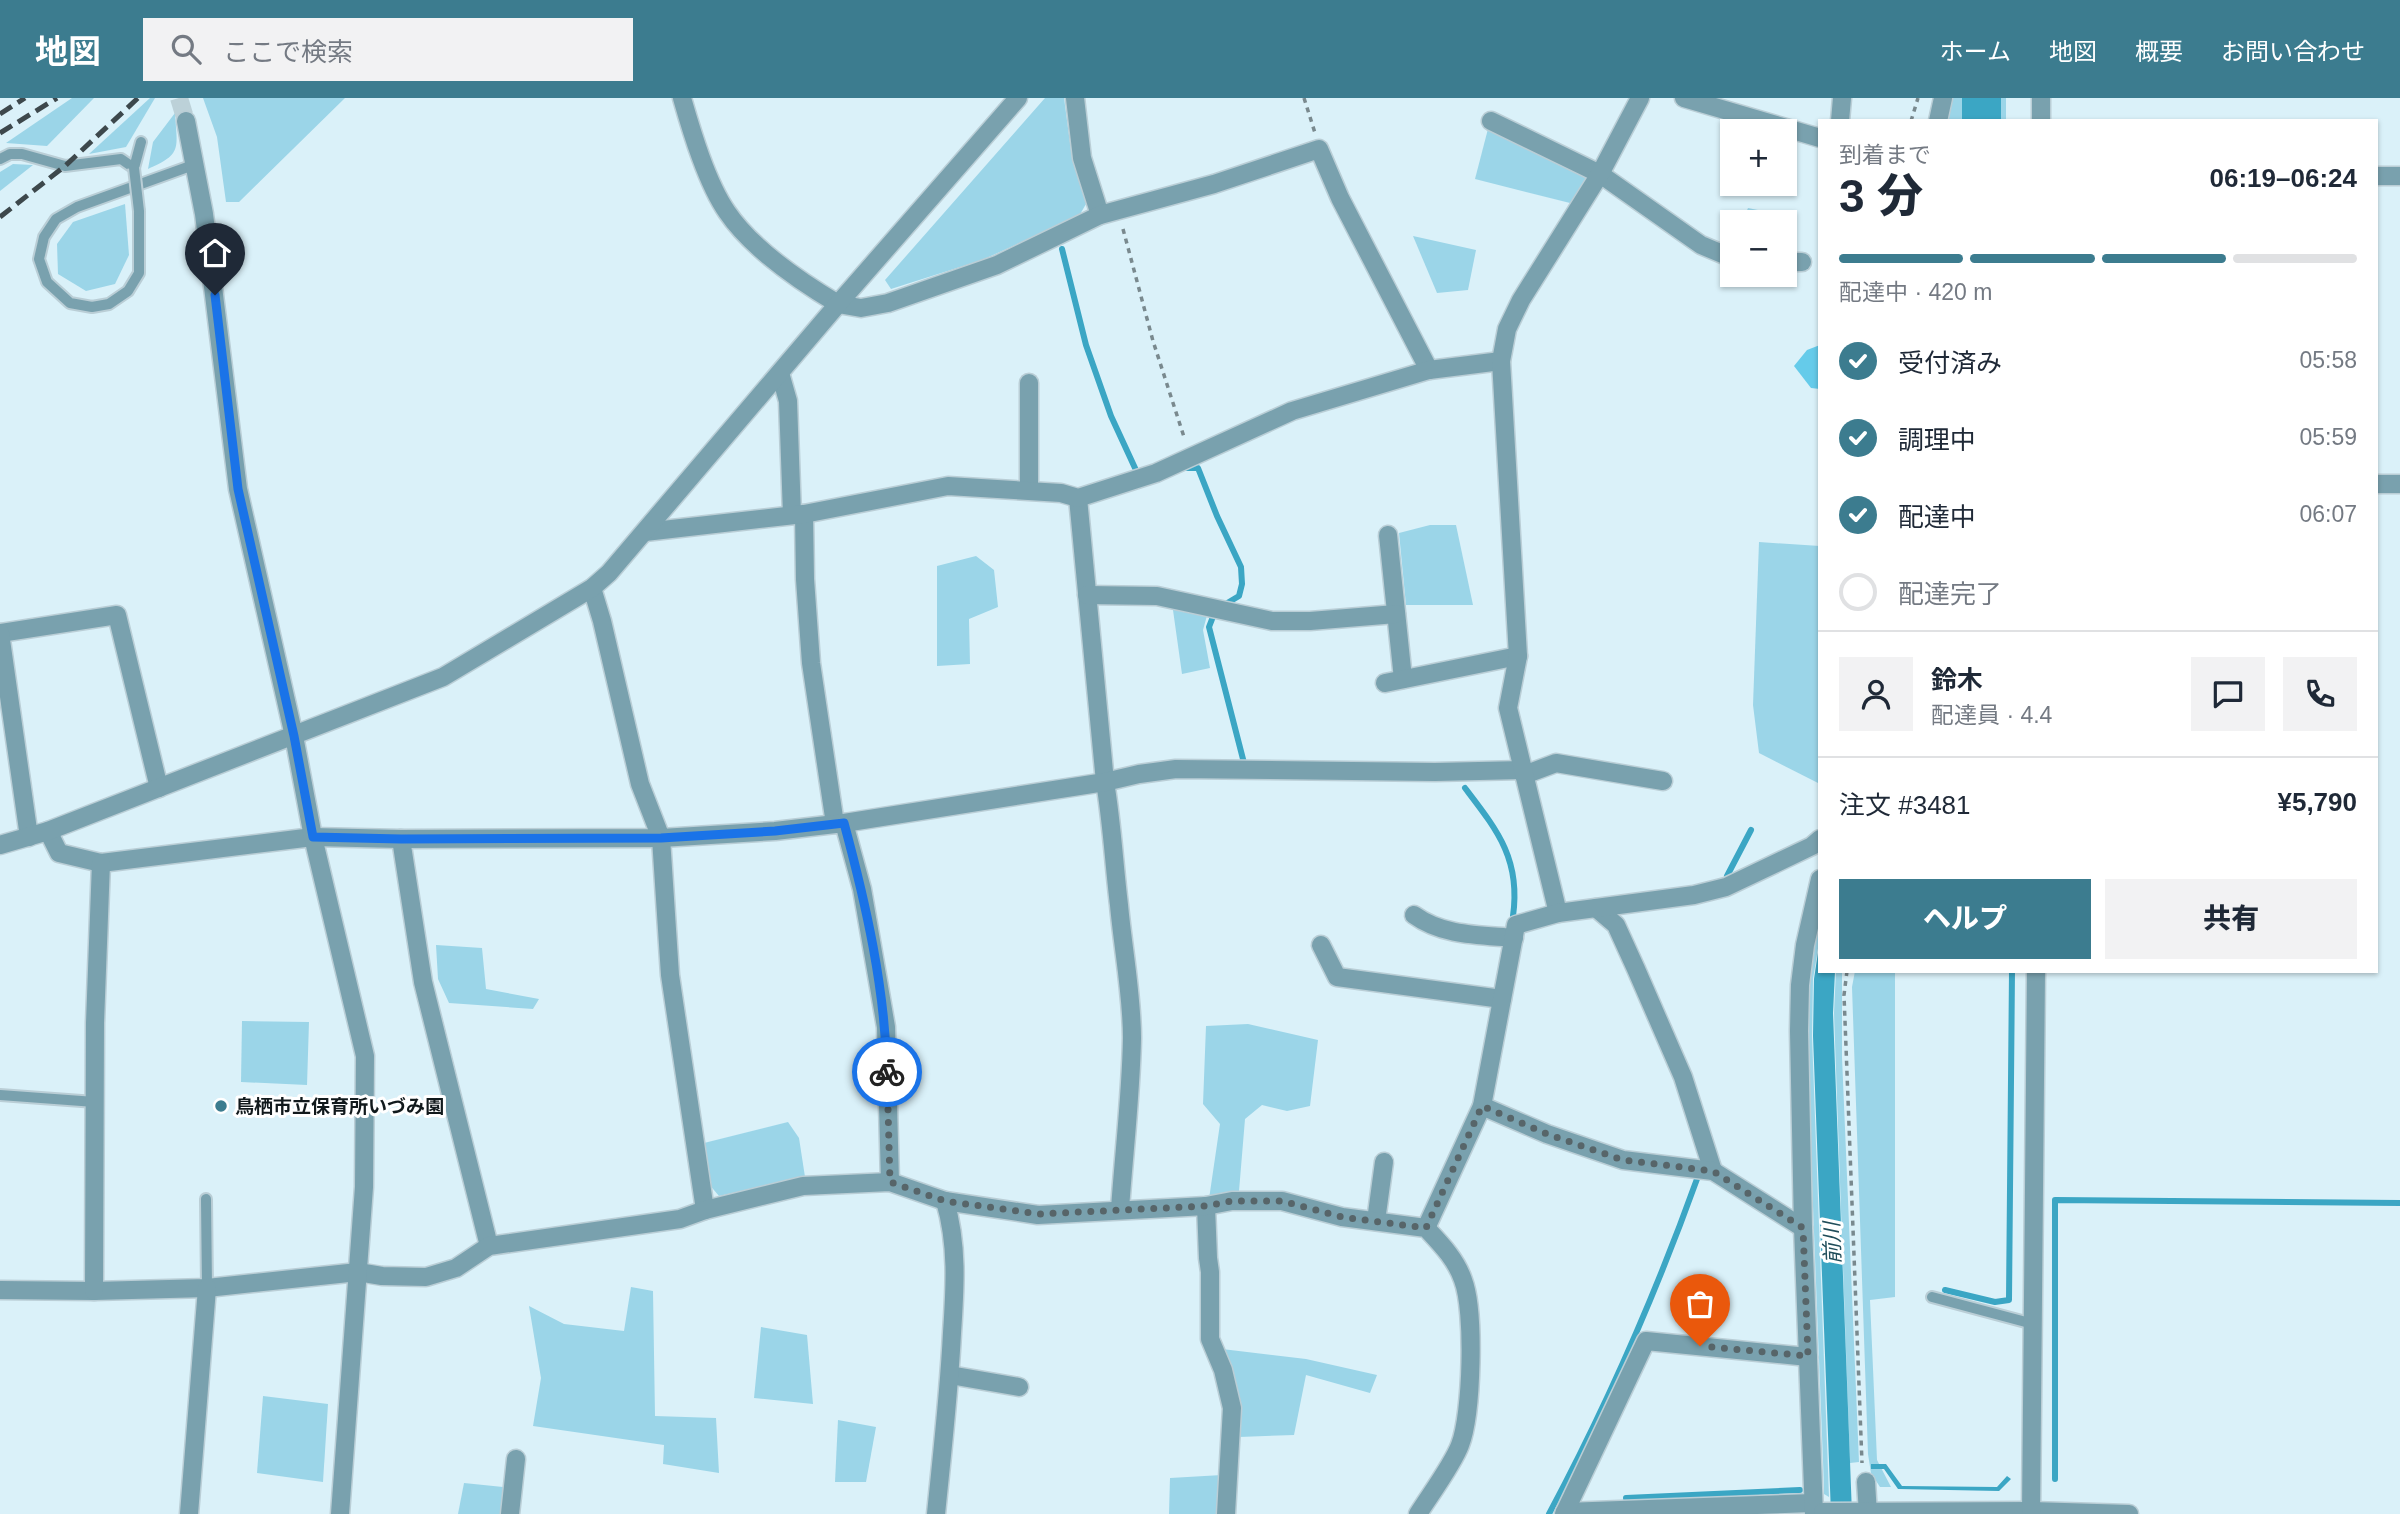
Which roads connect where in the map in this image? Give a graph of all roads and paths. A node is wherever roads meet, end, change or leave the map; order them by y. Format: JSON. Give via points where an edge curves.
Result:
{"nodes":[{"id":1,"x":682,"y":98,"type":"edge"},
{"id":2,"x":1018,"y":98,"type":"edge"},
{"id":3,"x":1075,"y":98,"type":"edge"},
{"id":4,"x":1304,"y":98,"type":"edge"},
{"id":5,"x":1640,"y":98,"type":"edge"},
{"id":6,"x":1684,"y":98,"type":"edge"},
{"id":7,"x":1842,"y":98,"type":"edge"},
{"id":8,"x":1918,"y":98,"type":"edge"},
{"id":9,"x":1943,"y":98,"type":"edge"},
{"id":10,"x":2041,"y":98,"type":"edge"},
{"id":11,"x":1707,"y":101,"type":"edge"},
{"id":12,"x":1840,"y":119,"type":"edge"},
{"id":13,"x":1913,"y":119,"type":"edge"},
{"id":14,"x":1938,"y":119,"type":"edge"},
{"id":15,"x":2041,"y":119,"type":"edge"},
{"id":16,"x":186,"y":121,"type":"tunnel mouth"},
{"id":17,"x":1491,"y":121,"type":"dead end"},
{"id":18,"x":1818,"y":137,"type":"edge"},
{"id":19,"x":141,"y":142,"type":"dead end"},
{"id":20,"x":1319,"y":149,"type":"junction"},
{"id":21,"x":0,"y":159,"type":"edge"},
{"id":22,"x":196,"y":164,"type":"junction"},
{"id":23,"x":134,"y":168,"type":"junction"},
{"id":24,"x":1600,"y":174,"type":"junction"},
{"id":25,"x":2378,"y":176,"type":"edge"},
{"id":26,"x":2400,"y":176,"type":"edge"},
{"id":27,"x":1109,"y":212,"type":"junction"},
{"id":28,"x":1720,"y":253,"type":"edge"},
{"id":29,"x":838,"y":304,"type":"junction"},
{"id":30,"x":1502,"y":361,"type":"junction"},
{"id":31,"x":1429,"y":370,"type":"junction"},
{"id":32,"x":779,"y":373,"type":"junction"},
{"id":33,"x":1029,"y":383,"type":"dead end"},
{"id":34,"x":1190,"y":458,"type":"junction"},
{"id":35,"x":2378,"y":484,"type":"edge"},
{"id":36,"x":2400,"y":484,"type":"edge"},
{"id":37,"x":1029,"y":490,"type":"junction"},
{"id":38,"x":1078,"y":498,"type":"junction"},
{"id":39,"x":798,"y":514,"type":"junction"},
{"id":40,"x":645,"y":532,"type":"junction"},
{"id":41,"x":1388,"y":535,"type":"dead end"},
{"id":42,"x":592,"y":588,"type":"junction"},
{"id":43,"x":1087,"y":595,"type":"junction"},
{"id":44,"x":1396,"y":614,"type":"junction"},
{"id":45,"x":0,"y":633,"type":"edge"},
{"id":46,"x":1518,"y":656,"type":"junction"},
{"id":47,"x":294,"y":736,"type":"junction"},
{"id":48,"x":1524,"y":772,"type":"junction"},
{"id":49,"x":1663,"y":781,"type":"dead end"},
{"id":50,"x":1105,"y":782,"type":"junction"},
{"id":51,"x":159,"y":788,"type":"junction"},
{"id":52,"x":840,"y":824,"type":"junction"},
{"id":53,"x":48,"y":831,"type":"junction"},
{"id":54,"x":29,"y":837,"type":"junction"},
{"id":55,"x":313,"y":837,"type":"junction"},
{"id":56,"x":661,"y":838,"type":"junction"},
{"id":57,"x":401,"y":839,"type":"junction"},
{"id":58,"x":1818,"y":841,"type":"edge"},
{"id":59,"x":0,"y":845,"type":"edge"},
{"id":60,"x":101,"y":863,"type":"junction"},
{"id":61,"x":1818,"y":888,"type":"edge"},
{"id":62,"x":1597,"y":908,"type":"junction"},
{"id":63,"x":1558,"y":913,"type":"junction"},
{"id":64,"x":1414,"y":915,"type":"dead end"},
{"id":65,"x":1514,"y":938,"type":"junction"},
{"id":66,"x":1321,"y":945,"type":"dead end"},
{"id":67,"x":1847,"y":973,"type":"edge"},
{"id":68,"x":2036,"y":973,"type":"edge"},
{"id":69,"x":1502,"y":999,"type":"junction"},
{"id":70,"x":0,"y":1095,"type":"edge"},
{"id":71,"x":95,"y":1102,"type":"junction"},
{"id":72,"x":1482,"y":1106,"type":"junction"},
{"id":73,"x":1384,"y":1162,"type":"dead end"},
{"id":74,"x":1713,"y":1171,"type":"junction"},
{"id":75,"x":890,"y":1182,"type":"junction"},
{"id":76,"x":206,"y":1199,"type":"dead end"},
{"id":77,"x":945,"y":1201,"type":"junction"},
{"id":78,"x":1206,"y":1206,"type":"junction"},
{"id":79,"x":1120,"y":1209,"type":"junction"},
{"id":80,"x":705,"y":1210,"type":"junction"},
{"id":81,"x":1376,"y":1221,"type":"junction"},
{"id":82,"x":1426,"y":1228,"type":"junction"},
{"id":83,"x":1803,"y":1228,"type":"junction"},
{"id":84,"x":489,"y":1246,"type":"junction"},
{"id":85,"x":358,"y":1272,"type":"junction"},
{"id":86,"x":207,"y":1288,"type":"junction"},
{"id":87,"x":0,"y":1290,"type":"edge"},
{"id":88,"x":94,"y":1291,"type":"junction"},
{"id":89,"x":1932,"y":1297,"type":"dead end"},
{"id":90,"x":2033,"y":1324,"type":"junction"},
{"id":91,"x":1808,"y":1356,"type":"junction"},
{"id":92,"x":950,"y":1375,"type":"junction"},
{"id":93,"x":1019,"y":1387,"type":"dead end"},
{"id":94,"x":516,"y":1459,"type":"dead end"},
{"id":95,"x":1866,"y":1482,"type":"joint"},
{"id":96,"x":1816,"y":1510,"type":"edge"},
{"id":97,"x":1864,"y":1512,"type":"edge"},
{"id":98,"x":1565,"y":1513,"type":"edge"},
{"id":99,"x":2031,"y":1513,"type":"edge"},
{"id":100,"x":189,"y":1514,"type":"edge"},
{"id":101,"x":340,"y":1514,"type":"edge"},
{"id":102,"x":510,"y":1514,"type":"edge"},
{"id":103,"x":936,"y":1514,"type":"edge"},
{"id":104,"x":1226,"y":1514,"type":"edge"},
{"id":105,"x":1418,"y":1514,"type":"edge"},
{"id":106,"x":2129,"y":1514,"type":"edge"}],
"edges":[{"from":1,"to":29,"type":"street","via":[[692,133],[727,212],[761,248],[807,286]]},
{"from":2,"to":29,"type":"street"},
{"from":3,"to":27,"type":"street","via":[[1082,158]]},
{"from":4,"to":20,"type":"path"},
{"from":5,"to":24,"type":"street"},
{"from":6,"to":11,"type":"street"},
{"from":7,"to":12,"type":"street"},
{"from":8,"to":13,"type":"path"},
{"from":9,"to":14,"type":"street"},
{"from":10,"to":15,"type":"street"},
{"from":11,"to":18,"type":"street"},
{"from":16,"to":22,"type":"street"},
{"from":17,"to":24,"type":"street"},
{"from":19,"to":23,"type":"lane"},
{"from":20,"to":27,"type":"street"},
{"from":20,"to":31,"type":"street"},
{"from":21,"to":23,"type":"lane","via":[[22,154],[65,166],[121,159]]},
{"from":22,"to":23,"type":"lane","bridge":true,"via":[[77,207],[56,219],[44,237],[39,259],[47,282],[70,303],[109,304],[128,291],[139,272],[139,211]]},
{"from":22,"to":47,"type":"street","via":[[238,489]]},
{"from":24,"to":28,"type":"street","via":[[1701,245]]},
{"from":24,"to":30,"type":"street","via":[[1521,299],[1507,329]]},
{"from":25,"to":26,"type":"street"},
{"from":27,"to":29,"type":"street","via":[[997,265],[888,303],[860,308]]},
{"from":27,"to":34,"type":"path"},
{"from":29,"to":32,"type":"street"},
{"from":30,"to":31,"type":"street"},
{"from":30,"to":46,"type":"street"},
{"from":31,"to":34,"type":"street","via":[[1292,411]]},
{"from":32,"to":39,"type":"street","via":[[788,401]]},
{"from":32,"to":40,"type":"street"},
{"from":33,"to":37,"type":"street"},
{"from":34,"to":38,"type":"street"},
{"from":35,"to":36,"type":"street"},
{"from":37,"to":38,"type":"street"},
{"from":37,"to":39,"type":"street","via":[[948,486]]},
{"from":38,"to":43,"type":"street"},
{"from":39,"to":40,"type":"street"},
{"from":39,"to":52,"type":"street","via":[[811,663]]},
{"from":40,"to":42,"type":"street"},
{"from":41,"to":44,"type":"street"},
{"from":42,"to":47,"type":"street","via":[[443,677]]},
{"from":42,"to":56,"type":"street","via":[[640,784]]},
{"from":43,"to":44,"type":"street","via":[[1157,596],[1272,621]]},
{"from":43,"to":50,"type":"street"},
{"from":44,"to":46,"type":"street","via":[[1394,681]]},
{"from":45,"to":51,"type":"street","via":[[117,615]]},
{"from":45,"to":54,"type":"street"},
{"from":46,"to":48,"type":"street","via":[[1508,708]]},
{"from":47,"to":51,"type":"street"},
{"from":47,"to":55,"type":"street"},
{"from":48,"to":49,"type":"street","via":[[1556,763]]},
{"from":48,"to":50,"type":"street","via":[[1176,769]]},
{"from":48,"to":63,"type":"street"},
{"from":50,"to":52,"type":"street"},
{"from":50,"to":79,"type":"street","via":[[1131,1027]]},
{"from":51,"to":53,"type":"street"},
{"from":52,"to":56,"type":"street"},
{"from":52,"to":75,"type":"street","via":[[862,889],[886,1027]]},
{"from":53,"to":54,"type":"street"},
{"from":53,"to":60,"type":"street","via":[[59,853]]},
{"from":54,"to":59,"type":"street"},
{"from":55,"to":57,"type":"street"},
{"from":55,"to":60,"type":"street"},
{"from":55,"to":85,"type":"street","via":[[365,1056]]},
{"from":56,"to":57,"type":"street"},
{"from":56,"to":80,"type":"street","via":[[670,975]]},
{"from":57,"to":84,"type":"street","via":[[423,982]]},
{"from":58,"to":62,"type":"street","via":[[1726,887]]},
{"from":60,"to":71,"type":"street"},
{"from":61,"to":83,"type":"street","via":[[1800,985]]},
{"from":62,"to":63,"type":"street"},
{"from":62,"to":74,"type":"street","via":[[1616,925],[1636,969],[1683,1077]]},
{"from":63,"to":65,"type":"street","via":[[1516,925]]},
{"from":64,"to":65,"type":"street","via":[[1448,932]]},
{"from":65,"to":69,"type":"street"},
{"from":66,"to":69,"type":"street","via":[[1338,977]]},
{"from":67,"to":95,"type":"path","via":[[1844,995]]},
{"from":68,"to":90,"type":"street"},
{"from":69,"to":72,"type":"street"},
{"from":70,"to":71,"type":"lane"},
{"from":71,"to":88,"type":"street"},
{"from":72,"to":74,"type":"street","via":[[1623,1160]]},
{"from":72,"to":82,"type":"street"},
{"from":73,"to":81,"type":"street"},
{"from":74,"to":83,"type":"street"},
{"from":75,"to":77,"type":"street"},
{"from":75,"to":80,"type":"street","via":[[803,1186]]},
{"from":76,"to":86,"type":"lane"},
{"from":77,"to":79,"type":"street","via":[[1038,1214]]},
{"from":77,"to":92,"type":"street","via":[[956,1266]]},
{"from":78,"to":79,"type":"street"},
{"from":78,"to":81,"type":"street","via":[[1282,1201]]},
{"from":78,"to":104,"type":"street","via":[[1210,1339],[1232,1408]]},
{"from":80,"to":84,"type":"street","via":[[680,1219]]},
{"from":81,"to":82,"type":"street"},
{"from":82,"to":105,"type":"street","via":[[1464,1280],[1468,1382],[1460,1445]]},
{"from":83,"to":91,"type":"street"},
{"from":84,"to":85,"type":"street","via":[[456,1268],[426,1277]]},
{"from":85,"to":86,"type":"street"},
{"from":85,"to":101,"type":"street"},
{"from":86,"to":88,"type":"street"},
{"from":86,"to":100,"type":"street"},
{"from":87,"to":88,"type":"street"},
{"from":89,"to":90,"type":"lane"},
{"from":90,"to":99,"type":"street"},
{"from":91,"to":96,"type":"street"},
{"from":91,"to":98,"type":"street","via":[[1646,1340]]},
{"from":92,"to":93,"type":"street"},
{"from":92,"to":103,"type":"street"},
{"from":94,"to":102,"type":"street"},
{"from":95,"to":97,"type":"street"},
{"from":96,"to":97,"type":"street"},
{"from":96,"to":98,"type":"street"},
{"from":97,"to":99,"type":"street"},
{"from":99,"to":106,"type":"street"}]}
